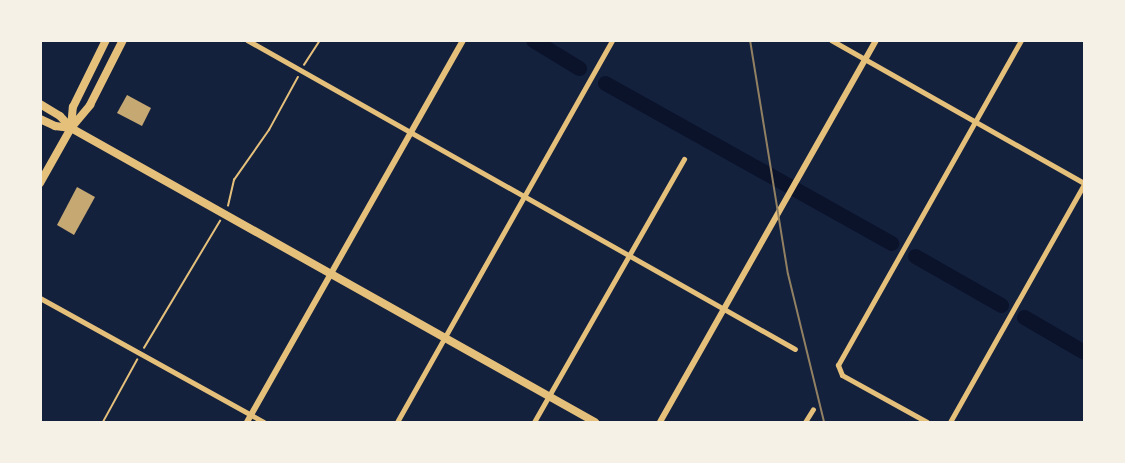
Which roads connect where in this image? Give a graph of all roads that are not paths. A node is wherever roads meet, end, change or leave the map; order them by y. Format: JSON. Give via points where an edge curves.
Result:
{"nodes":[{"id":1,"x":106,"y":40,"type":"edge"},
{"id":2,"x":123,"y":40,"type":"edge"},
{"id":3,"x":247,"y":40,"type":"edge"},
{"id":4,"x":463,"y":40,"type":"edge"},
{"id":5,"x":612,"y":40,"type":"edge"},
{"id":6,"x":831,"y":40,"type":"edge"},
{"id":7,"x":876,"y":40,"type":"edge"},
{"id":8,"x":1021,"y":40,"type":"edge"},
{"id":9,"x":865,"y":60,"type":"junction"},
{"id":10,"x":40,"y":104,"type":"edge"},
{"id":11,"x":40,"y":119,"type":"edge"},
{"id":12,"x":976,"y":121,"type":"junction"},
{"id":13,"x":71,"y":128,"type":"junction"},
{"id":14,"x":411,"y":132,"type":"junction"},
{"id":15,"x":684,"y":159,"type":"dead end"},
{"id":16,"x":40,"y":183,"type":"edge"},
{"id":17,"x":1084,"y":184,"type":"edge"},
{"id":18,"x":524,"y":196,"type":"junction"},
{"id":19,"x":628,"y":255,"type":"junction"},
{"id":20,"x":331,"y":274,"type":"junction"},
{"id":21,"x":40,"y":298,"type":"edge"},
{"id":22,"x":724,"y":309,"type":"junction"},
{"id":23,"x":444,"y":338,"type":"junction"},
{"id":24,"x":795,"y":349,"type":"dead end"},
{"id":25,"x":548,"y":396,"type":"junction"},
{"id":26,"x":813,"y":409,"type":"dead end"},
{"id":27,"x":251,"y":415,"type":"junction"},
{"id":28,"x":247,"y":423,"type":"edge"},
{"id":29,"x":264,"y":423,"type":"edge"},
{"id":30,"x":397,"y":423,"type":"edge"},
{"id":31,"x":534,"y":423,"type":"edge"},
{"id":32,"x":595,"y":423,"type":"edge"},
{"id":33,"x":660,"y":423,"type":"edge"},
{"id":34,"x":805,"y":423,"type":"edge"},
{"id":35,"x":927,"y":423,"type":"edge"},
{"id":36,"x":950,"y":423,"type":"edge"}],
"edges":[{"from":1,"to":13,"type":"main road","via":[[73,107]]},
{"from":2,"to":13,"type":"main road","via":[[89,108]]},
{"from":3,"to":14,"type":"street"},
{"from":4,"to":14,"type":"street"},
{"from":5,"to":18,"type":"street"},
{"from":6,"to":9,"type":"street"},
{"from":7,"to":9,"type":"street"},
{"from":8,"to":12,"type":"street"},
{"from":9,"to":12,"type":"street"},
{"from":9,"to":22,"type":"street"},
{"from":10,"to":13,"type":"main road"},
{"from":11,"to":13,"type":"main road"},
{"from":12,"to":17,"type":"street"},
{"from":12,"to":35,"type":"street","via":[[839,362],[842,375]]},
{"from":13,"to":16,"type":"main road"},
{"from":13,"to":20,"type":"main road"},
{"from":14,"to":18,"type":"street"},
{"from":14,"to":20,"type":"street"},
{"from":15,"to":19,"type":"street"},
{"from":17,"to":36,"type":"street"},
{"from":18,"to":19,"type":"street"},
{"from":18,"to":23,"type":"street"},
{"from":19,"to":22,"type":"street"},
{"from":19,"to":25,"type":"street"},
{"from":20,"to":23,"type":"main road"},
{"from":20,"to":27,"type":"street"},
{"from":21,"to":27,"type":"street"},
{"from":22,"to":24,"type":"street"},
{"from":22,"to":33,"type":"street"},
{"from":23,"to":25,"type":"main road"},
{"from":23,"to":30,"type":"street"},
{"from":25,"to":31,"type":"street"},
{"from":25,"to":32,"type":"main road"},
{"from":26,"to":34,"type":"street"},
{"from":27,"to":28,"type":"street"},
{"from":27,"to":29,"type":"street"}]}
